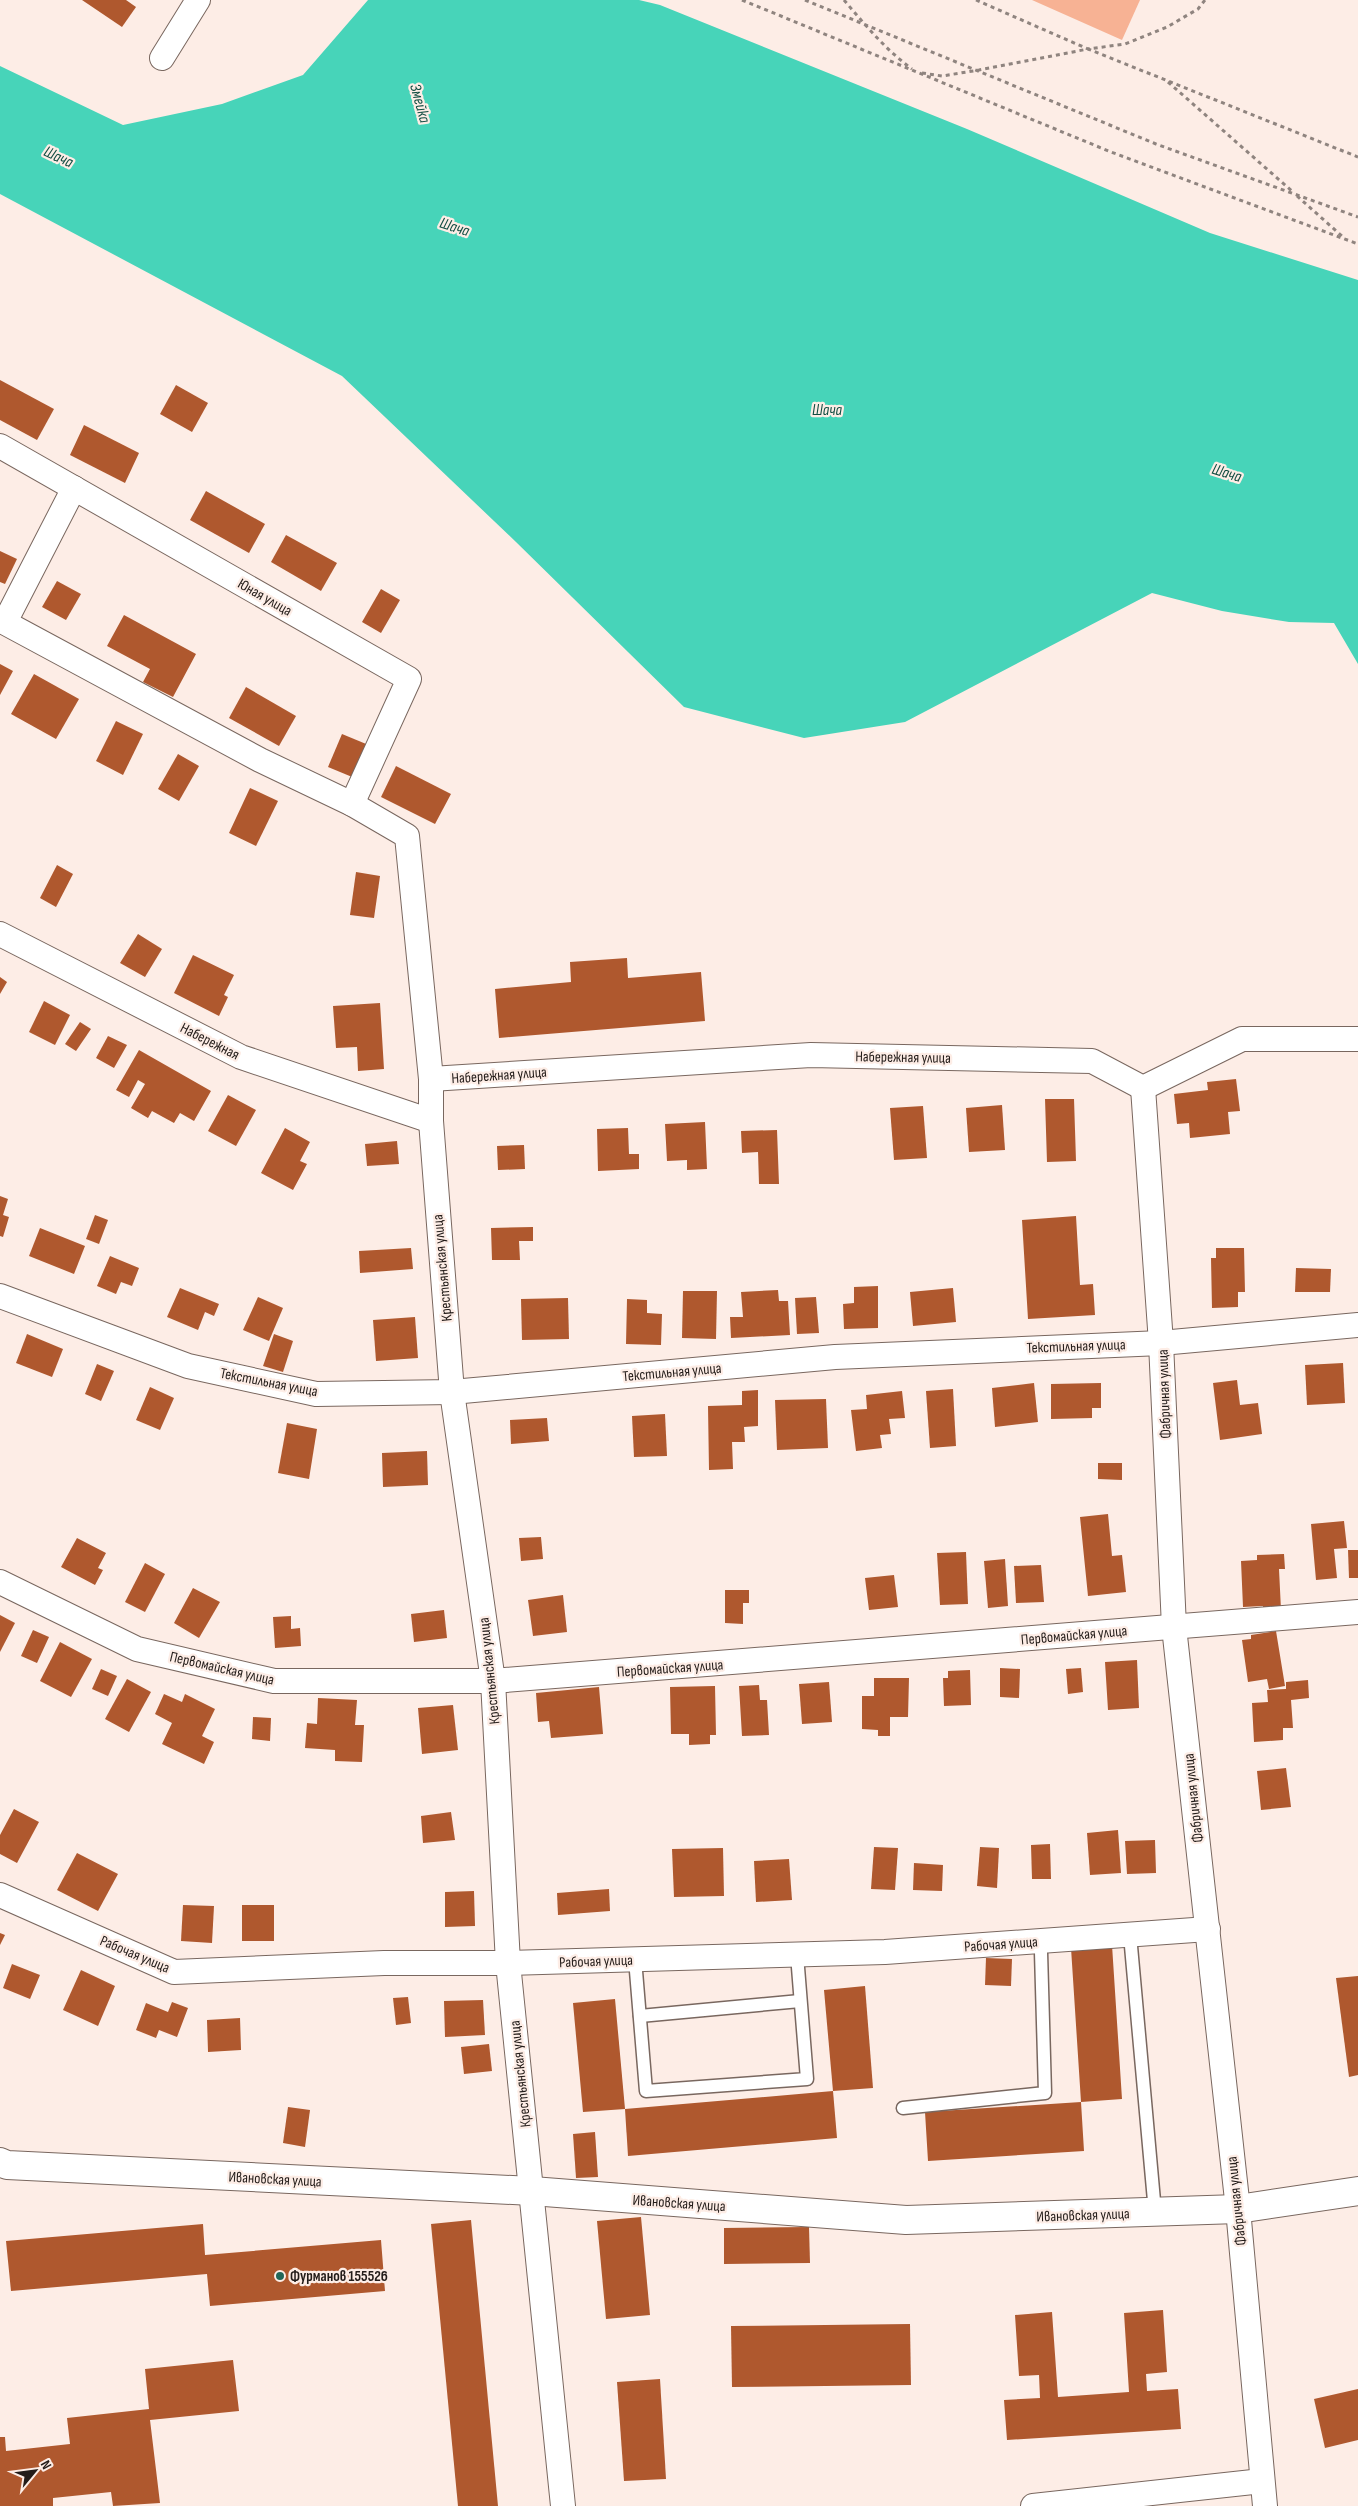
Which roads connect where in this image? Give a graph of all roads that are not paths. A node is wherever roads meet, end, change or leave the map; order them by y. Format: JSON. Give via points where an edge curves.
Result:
{"nodes":[{"id":1,"x":198,"y":0,"type":"edge"},
{"id":2,"x":162,"y":58,"type":"dead end"},
{"id":3,"x":0,"y":446,"type":"edge"},
{"id":4,"x":74,"y":488,"type":"junction"},
{"id":5,"x":3,"y":621,"type":"edge"},
{"id":6,"x":352,"y":804,"type":"junction"},
{"id":7,"x":0,"y":934,"type":"edge"},
{"id":8,"x":1358,"y":1039,"type":"edge"},
{"id":9,"x":431,"y":1079,"type":"junction"},
{"id":10,"x":1143,"y":1088,"type":"junction"},
{"id":11,"x":431,"y":1122,"type":"junction"},
{"id":12,"x":0,"y":1296,"type":"edge"},
{"id":13,"x":1358,"y":1325,"type":"edge"},
{"id":14,"x":1161,"y":1342,"type":"junction"},
{"id":15,"x":452,"y":1392,"type":"junction"},
{"id":16,"x":0,"y":1582,"type":"edge"},
{"id":17,"x":1358,"y":1612,"type":"edge"},
{"id":18,"x":1174,"y":1627,"type":"junction"},
{"id":19,"x":493,"y":1682,"type":"junction"},
{"id":20,"x":0,"y":1895,"type":"edge"},
{"id":21,"x":1208,"y":1929,"type":"junction"},
{"id":22,"x":1130,"y":1935,"type":"junction"},
{"id":23,"x":1041,"y":1952,"type":"dead end"},
{"id":24,"x":797,"y":1955,"type":"junction"},
{"id":25,"x":635,"y":1960,"type":"junction"},
{"id":26,"x":508,"y":1963,"type":"junction"},
{"id":27,"x":800,"y":2001,"type":"junction"},
{"id":28,"x":640,"y":2016,"type":"junction"},
{"id":29,"x":903,"y":2108,"type":"dead end"},
{"id":30,"x":0,"y":2162,"type":"edge"},
{"id":31,"x":532,"y":2191,"type":"junction"},
{"id":32,"x":1358,"y":2191,"type":"edge"},
{"id":33,"x":1238,"y":2209,"type":"junction"},
{"id":34,"x":1155,"y":2212,"type":"junction"},
{"id":35,"x":1262,"y":2481,"type":"junction"},
{"id":36,"x":563,"y":2506,"type":"edge"},
{"id":37,"x":1033,"y":2506,"type":"edge"},
{"id":38,"x":1264,"y":2506,"type":"edge"}],
"edges":[{"from":1,"to":2,"type":"street"},
{"from":3,"to":4,"type":"street","name":"Юная улица"},
{"from":4,"to":5,"type":"street"},
{"from":4,"to":6,"type":"street","name":"Юная улица","via":[[409,679]]},
{"from":5,"to":6,"type":"street","via":[[260,760]]},
{"from":6,"to":9,"type":"street","name":"Крестьянская улица","via":[[407,836]]},
{"from":7,"to":11,"type":"street","name":"Набережная","via":[[241,1057]]},
{"from":8,"to":10,"type":"street","via":[[1242,1039]]},
{"from":9,"to":10,"type":"street","name":"Набережная улица","via":[[811,1055],[1092,1061]]},
{"from":9,"to":11,"type":"street","name":"Крестьянская улица"},
{"from":10,"to":14,"type":"street","name":"Фабричная улица"},
{"from":11,"to":15,"type":"street","name":"Крестьянская улица"},
{"from":12,"to":15,"type":"street","name":"Текстильная улица","via":[[188,1366],[316,1394]]},
{"from":13,"to":14,"type":"street","name":"Текстильная улица"},
{"from":14,"to":15,"type":"street","name":"Текстильная улица","via":[[836,1357]]},
{"from":14,"to":18,"type":"street","name":"Фабричная улица"},
{"from":15,"to":19,"type":"street","name":"Крестьянская улица"},
{"from":16,"to":19,"type":"street","name":"Первомайская улица","via":[[137,1648],[274,1681]]},
{"from":17,"to":18,"type":"street","name":"Первомайская улица"},
{"from":18,"to":19,"type":"street","name":"Первомайская улица"},
{"from":18,"to":21,"type":"street","name":"Фабричная улица"},
{"from":19,"to":26,"type":"street","name":"Крестьянская улица"},
{"from":20,"to":26,"type":"street","name":"Рабочая улица","via":[[174,1972],[384,1963]]},
{"from":21,"to":22,"type":"street","name":"Рабочая улица"},
{"from":21,"to":33,"type":"street","name":"Фабричная улица"},
{"from":22,"to":24,"type":"street","name":"Рабочая улица"},
{"from":22,"to":34,"type":"lane"},
{"from":23,"to":29,"type":"lane","via":[[1045,2093]]},
{"from":24,"to":25,"type":"street","name":"Рабочая улица"},
{"from":24,"to":27,"type":"lane"},
{"from":25,"to":26,"type":"street","name":"Рабочая улица"},
{"from":25,"to":28,"type":"lane"},
{"from":26,"to":31,"type":"street","name":"Крестьянская улица"},
{"from":27,"to":28,"type":"lane"},
{"from":27,"to":28,"type":"lane","via":[[807,2078],[646,2091]]},
{"from":30,"to":31,"type":"street","name":"Ивановская улица","via":[[8,2165]]},
{"from":31,"to":34,"type":"street","name":"Ивановская улица","via":[[906,2220]]},
{"from":31,"to":36,"type":"street","name":"Крестьянская улица"},
{"from":32,"to":33,"type":"street","name":"Ивановская улица"},
{"from":33,"to":34,"type":"street","name":"Ивановская улица"},
{"from":33,"to":35,"type":"street","name":"Фабричная улица"},
{"from":35,"to":37,"type":"street"},
{"from":35,"to":38,"type":"street","name":"Фабричная улица"}]}
